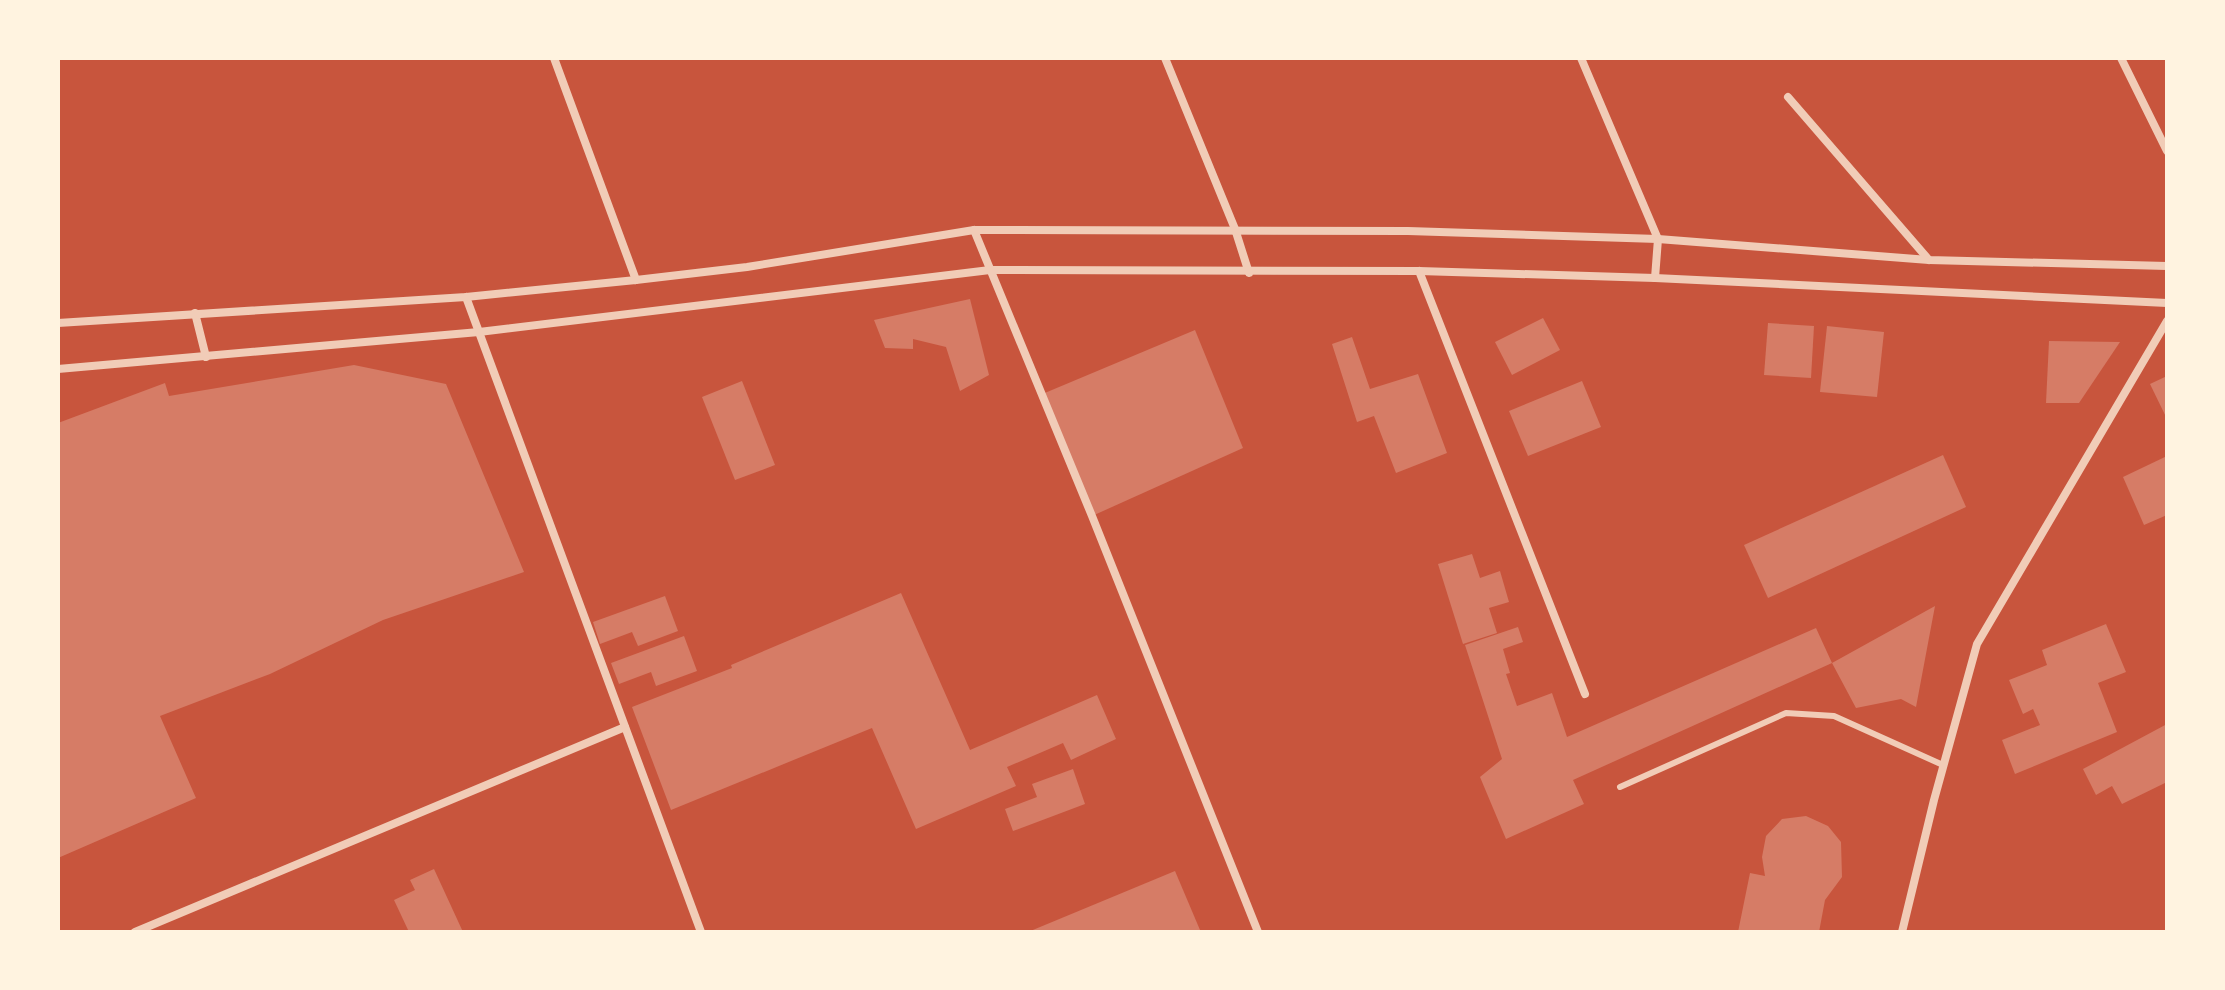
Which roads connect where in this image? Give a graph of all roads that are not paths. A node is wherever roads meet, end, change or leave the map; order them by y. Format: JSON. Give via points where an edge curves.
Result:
{"nodes":[{"id":1,"x":554,"y":58,"type":"edge"},
{"id":2,"x":1165,"y":58,"type":"edge"},
{"id":3,"x":1581,"y":58,"type":"edge"},
{"id":4,"x":2121,"y":58,"type":"edge"},
{"id":5,"x":1788,"y":97,"type":"dead end"},
{"id":6,"x":2167,"y":151,"type":"edge"},
{"id":7,"x":1235,"y":229,"type":"junction"},
{"id":8,"x":974,"y":230,"type":"junction"},
{"id":9,"x":1658,"y":239,"type":"junction"},
{"id":10,"x":1929,"y":260,"type":"junction"},
{"id":11,"x":2167,"y":266,"type":"edge"},
{"id":12,"x":990,"y":270,"type":"junction"},
{"id":13,"x":1419,"y":271,"type":"junction"},
{"id":14,"x":1249,"y":273,"type":"junction"},
{"id":15,"x":1655,"y":278,"type":"junction"},
{"id":16,"x":636,"y":280,"type":"junction"},
{"id":17,"x":466,"y":297,"type":"junction"},
{"id":18,"x":2167,"y":303,"type":"edge"},
{"id":19,"x":195,"y":313,"type":"junction"},
{"id":20,"x":2167,"y":321,"type":"edge"},
{"id":21,"x":58,"y":323,"type":"edge"},
{"id":22,"x":479,"y":332,"type":"junction"},
{"id":23,"x":206,"y":357,"type":"junction"},
{"id":24,"x":58,"y":369,"type":"edge"},
{"id":25,"x":1585,"y":694,"type":"dead end"},
{"id":26,"x":625,"y":727,"type":"junction"},
{"id":27,"x":1943,"y":765,"type":"junction"},
{"id":28,"x":1620,"y":787,"type":"dead end"},
{"id":29,"x":135,"y":932,"type":"edge"},
{"id":30,"x":701,"y":932,"type":"edge"},
{"id":31,"x":1258,"y":932,"type":"edge"},
{"id":32,"x":1902,"y":932,"type":"edge"}],
"edges":[{"from":1,"to":16,"type":"street"},
{"from":2,"to":7,"type":"street"},
{"from":3,"to":9,"type":"street"},
{"from":4,"to":6,"type":"street"},
{"from":5,"to":10,"type":"street"},
{"from":7,"to":8,"type":"street"},
{"from":7,"to":9,"type":"street"},
{"from":7,"to":14,"type":"street"},
{"from":8,"to":12,"type":"street"},
{"from":8,"to":16,"type":"street"},
{"from":9,"to":10,"type":"street"},
{"from":9,"to":15,"type":"street"},
{"from":10,"to":11,"type":"street"},
{"from":12,"to":14,"type":"street"},
{"from":12,"to":22,"type":"street"},
{"from":12,"to":31,"type":"street"},
{"from":13,"to":14,"type":"street"},
{"from":13,"to":15,"type":"street"},
{"from":13,"to":25,"type":"street"},
{"from":15,"to":18,"type":"street"},
{"from":16,"to":17,"type":"street"},
{"from":17,"to":19,"type":"street"},
{"from":17,"to":22,"type":"street"},
{"from":19,"to":21,"type":"street"},
{"from":19,"to":23,"type":"street"},
{"from":20,"to":27,"type":"street","via":[[1977,644]]},
{"from":22,"to":23,"type":"street"},
{"from":22,"to":26,"type":"street"},
{"from":23,"to":24,"type":"street"},
{"from":26,"to":29,"type":"street"},
{"from":26,"to":30,"type":"street"},
{"from":27,"to":28,"type":"lane","via":[[1834,716],[1786,713]]},
{"from":27,"to":32,"type":"street"}]}
